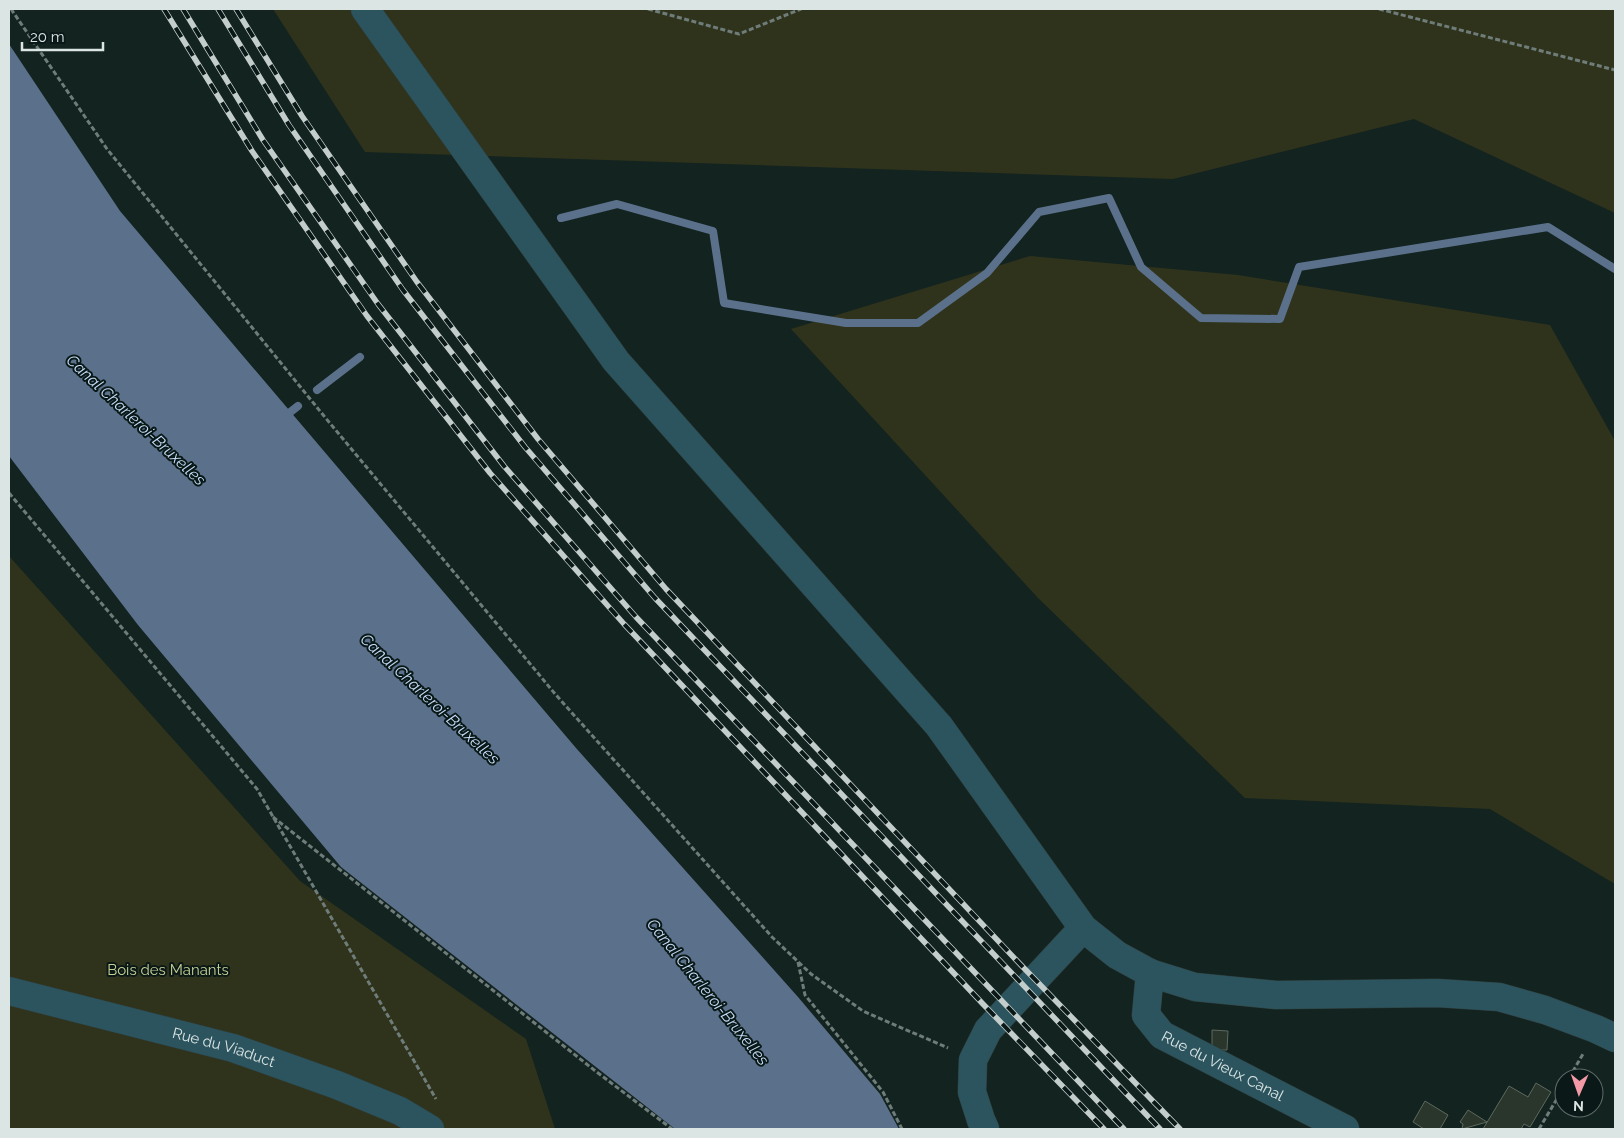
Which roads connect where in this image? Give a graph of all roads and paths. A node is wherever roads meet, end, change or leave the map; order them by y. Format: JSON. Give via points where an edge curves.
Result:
{"nodes":[{"id":1,"x":10,"y":9,"type":"edge"},
{"id":2,"x":365,"y":9,"type":"edge"},
{"id":3,"x":648,"y":9,"type":"edge"},
{"id":4,"x":801,"y":9,"type":"edge"},
{"id":5,"x":1379,"y":9,"type":"edge"},
{"id":6,"x":1615,"y":70,"type":"edge"},
{"id":7,"x":9,"y":493,"type":"edge"},
{"id":8,"x":272,"y":816,"type":"junction"},
{"id":9,"x":1083,"y":928,"type":"junction"},
{"id":10,"x":798,"y":962,"type":"junction"},
{"id":11,"x":1150,"y":973,"type":"junction"},
{"id":12,"x":9,"y":991,"type":"edge"},
{"id":13,"x":1615,"y":1038,"type":"edge"},
{"id":14,"x":973,"y":1060,"type":"junction"},
{"id":15,"x":439,"y":1104,"type":"dead end"},
{"id":16,"x":1554,"y":1104,"type":"edge"},
{"id":17,"x":430,"y":1129,"type":"edge"},
{"id":18,"x":672,"y":1129,"type":"edge"},
{"id":19,"x":902,"y":1129,"type":"edge"},
{"id":20,"x":985,"y":1129,"type":"edge"},
{"id":21,"x":1345,"y":1129,"type":"edge"},
{"id":22,"x":1539,"y":1129,"type":"edge"}],
"edges":[{"from":1,"to":10,"type":"path","via":[[107,150],[324,416],[556,695]]},
{"from":2,"to":9,"type":"street","via":[[616,361],[939,726]]},
{"from":3,"to":4,"type":"path","via":[[738,34]]},
{"from":5,"to":6,"type":"path"},
{"from":7,"to":8,"type":"path","via":[[257,789]]},
{"from":8,"to":15,"type":"path"},
{"from":8,"to":18,"type":"path"},
{"from":9,"to":11,"type":"street","via":[[1117,955]]},
{"from":9,"to":14,"type":"street","via":[[988,1030]]},
{"from":10,"to":14,"type":"path","via":[[863,1012]]},
{"from":10,"to":19,"type":"path","via":[[805,995],[883,1092]]},
{"from":11,"to":13,"type":"street","via":[[1195,988],[1276,995],[1437,993],[1498,997],[1545,1010]]},
{"from":11,"to":21,"type":"street","name":"Rue du Vieux Canal","via":[[1146,1015],[1162,1035]]},
{"from":12,"to":17,"type":"street","name":"Rue du Viaduct","via":[[233,1048],[337,1084],[400,1111]]},
{"from":14,"to":20,"type":"street","via":[[972,1092]]},
{"from":16,"to":22,"type":"path"}]}
